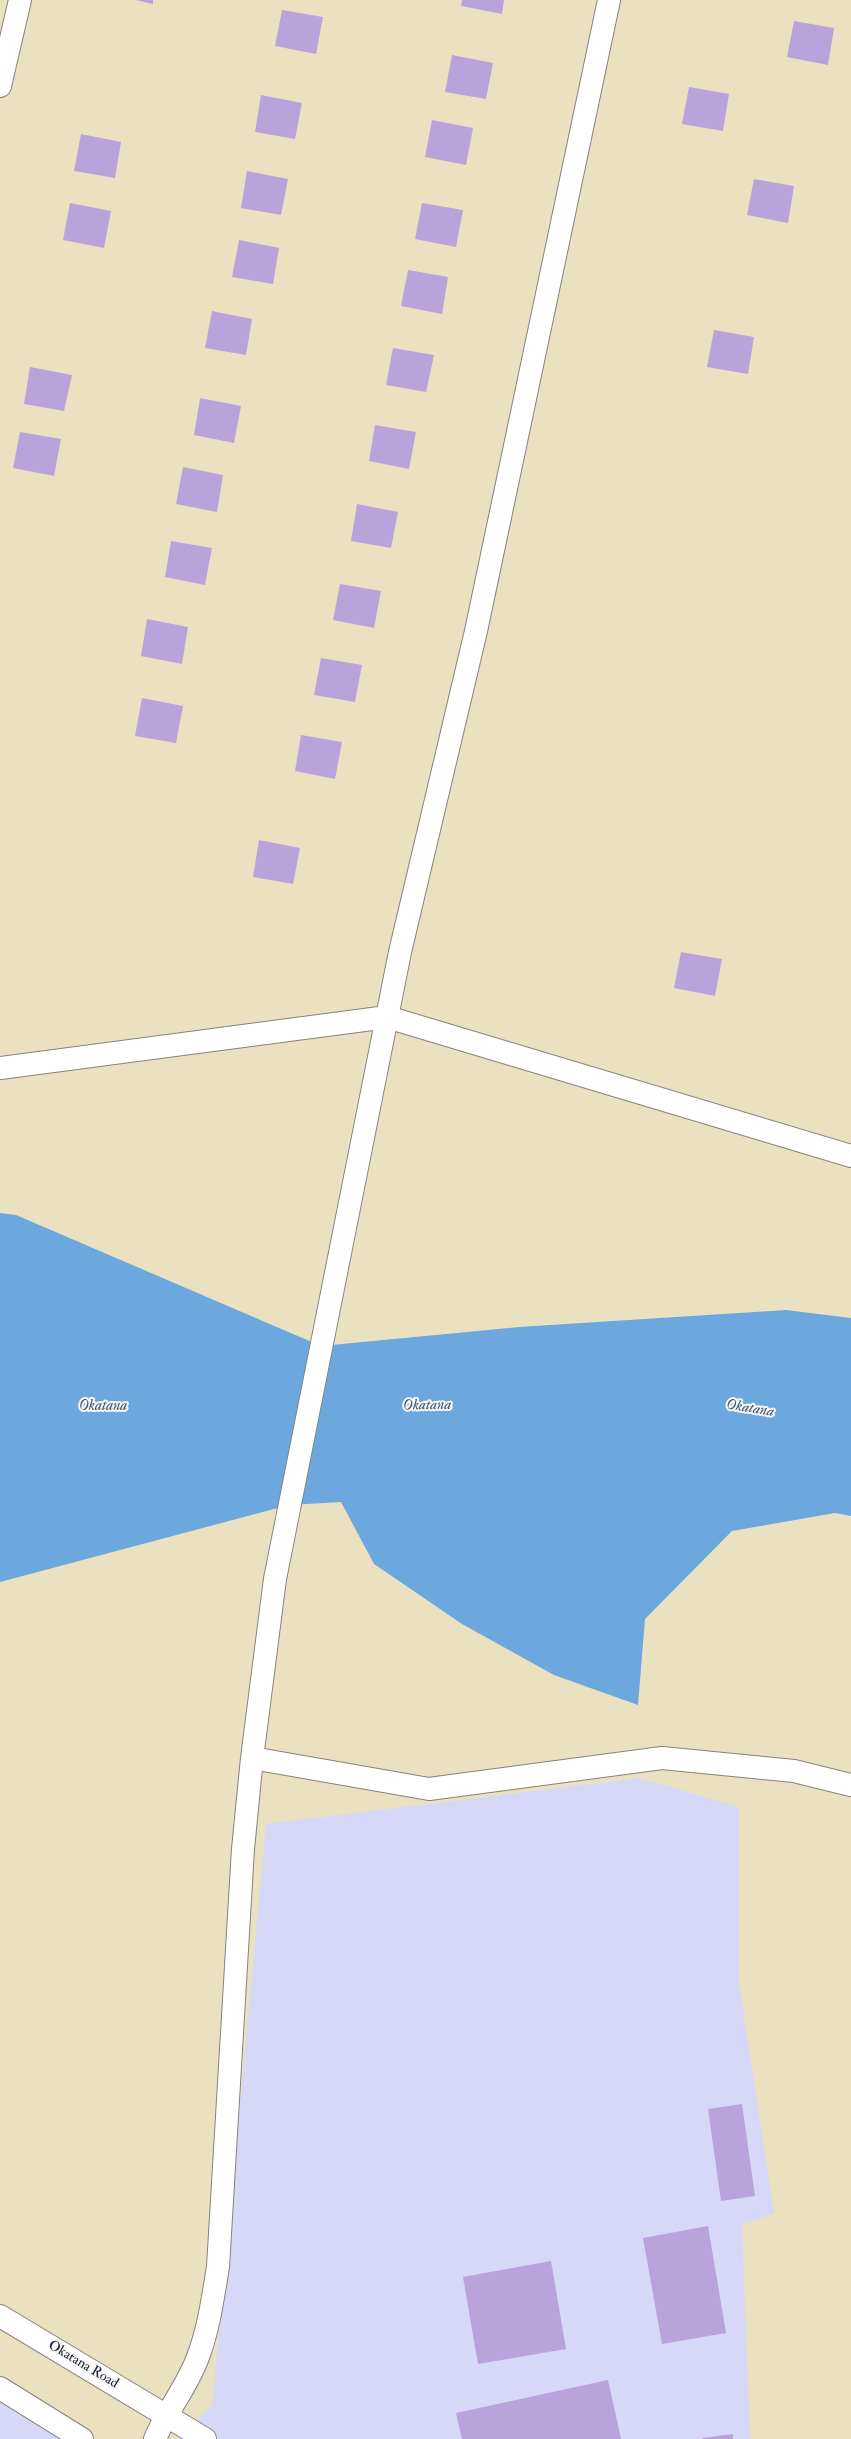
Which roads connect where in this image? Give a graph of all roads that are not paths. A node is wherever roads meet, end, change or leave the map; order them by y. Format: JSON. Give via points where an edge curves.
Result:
{"nodes":[{"id":1,"x":20,"y":0,"type":"edge"},
{"id":2,"x":609,"y":0,"type":"edge"},
{"id":3,"x":0,"y":86,"type":"edge"},
{"id":4,"x":387,"y":1017,"type":"junction"},
{"id":5,"x":0,"y":1068,"type":"edge"},
{"id":6,"x":851,"y":1156,"type":"edge"},
{"id":7,"x":252,"y":1758,"type":"junction"},
{"id":8,"x":851,"y":1785,"type":"edge"},
{"id":9,"x":0,"y":2316,"type":"edge"},
{"id":10,"x":0,"y":2388,"type":"edge"},
{"id":11,"x":165,"y":2415,"type":"junction"},
{"id":12,"x":82,"y":2439,"type":"edge"},
{"id":13,"x":155,"y":2439,"type":"edge"},
{"id":14,"x":206,"y":2439,"type":"edge"}],
"edges":[{"from":1,"to":3,"type":"street"},
{"from":2,"to":4,"type":"street","via":[[476,631]]},
{"from":4,"to":5,"type":"street"},
{"from":4,"to":6,"type":"street"},
{"from":4,"to":7,"type":"street","via":[[275,1578]]},
{"from":7,"to":8,"type":"street","via":[[429,1789],[662,1758],[794,1771]]},
{"from":7,"to":11,"type":"street","via":[[243,1849],[218,2267],[210,2312],[198,2356],[182,2392]]},
{"from":9,"to":11,"type":"street","name":"Okatana Road"},
{"from":10,"to":12,"type":"street"},
{"from":11,"to":13,"type":"street"},
{"from":11,"to":14,"type":"street","name":"Okatana Road"}]}
